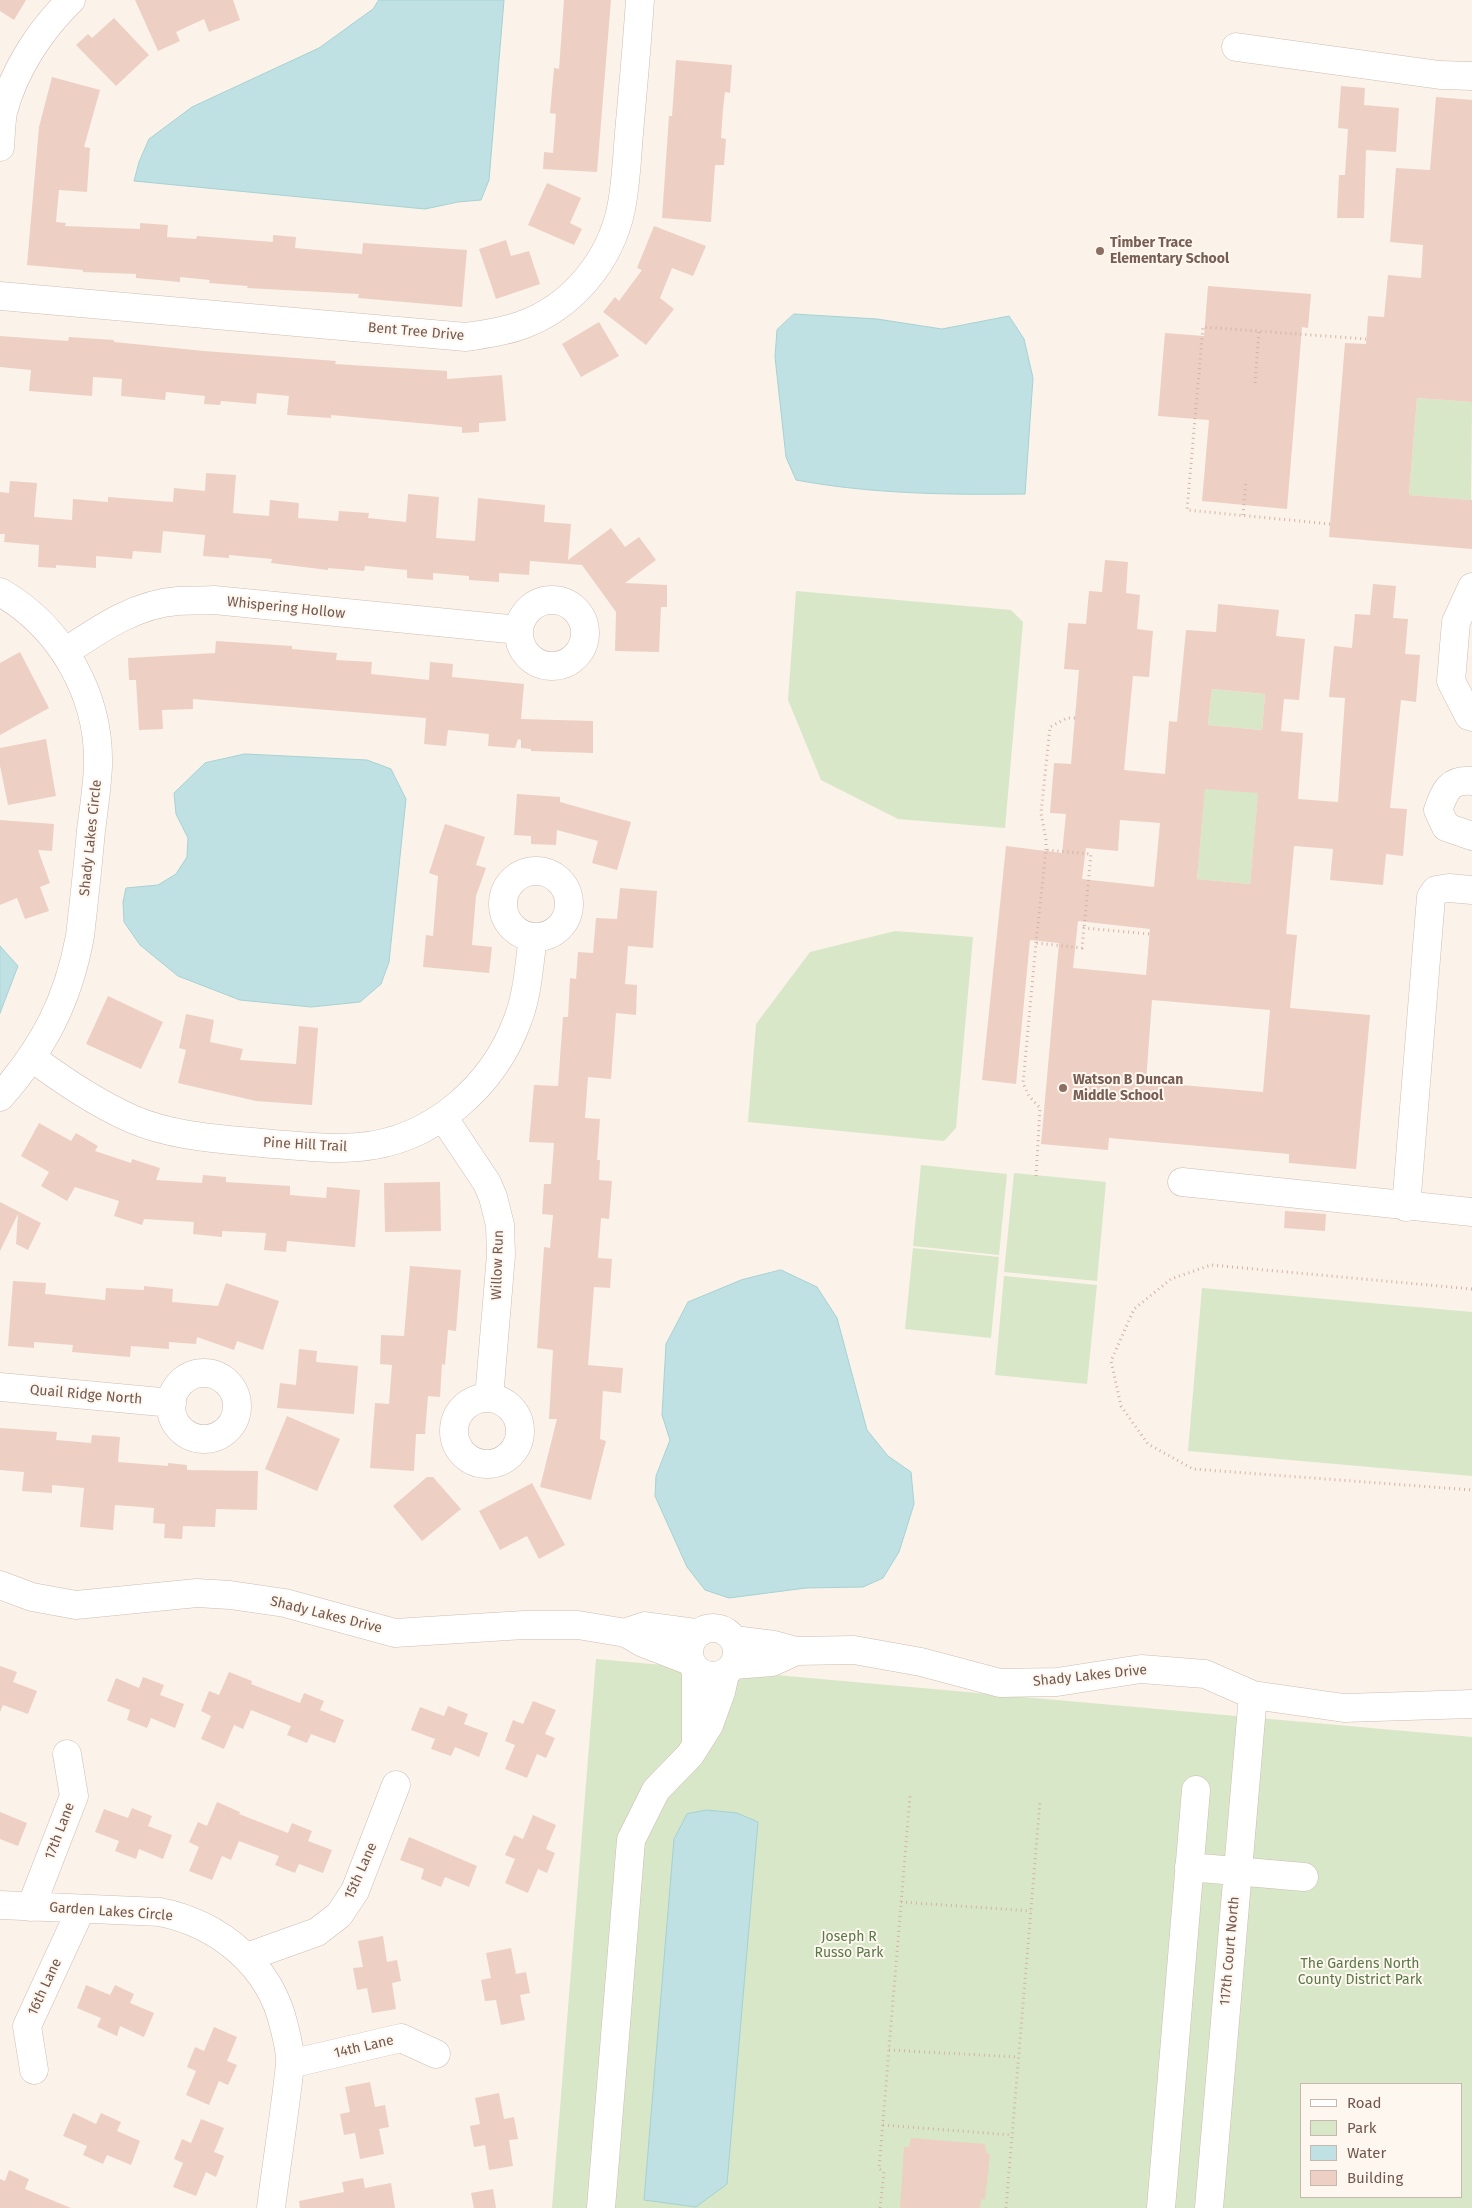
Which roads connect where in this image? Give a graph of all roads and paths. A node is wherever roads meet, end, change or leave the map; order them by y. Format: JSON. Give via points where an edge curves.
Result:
{"nodes":[{"id":1,"x":71,"y":0,"type":"edge"},
{"id":2,"x":640,"y":0,"type":"edge"},
{"id":3,"x":1236,"y":47,"type":"dead end"},
{"id":4,"x":1472,"y":76,"type":"edge"},
{"id":5,"x":0,"y":146,"type":"edge"},
{"id":6,"x":0,"y":296,"type":"edge"},
{"id":7,"x":1259,"y":331,"type":"junction"},
{"id":8,"x":1366,"y":339,"type":"dead end"},
{"id":9,"x":1255,"y":383,"type":"dead end"},
{"id":10,"x":1246,"y":480,"type":"dead end"},
{"id":11,"x":1243,"y":515,"type":"junction"},
{"id":12,"x":1330,"y":524,"type":"dead end"},
{"id":13,"x":1472,"y":588,"type":"edge"},
{"id":14,"x":0,"y":592,"type":"edge"},
{"id":15,"x":519,"y":630,"type":"dead end"},
{"id":16,"x":65,"y":652,"type":"junction"},
{"id":17,"x":1472,"y":717,"type":"edge"},
{"id":18,"x":1075,"y":718,"type":"dead end"},
{"id":19,"x":1472,"y":781,"type":"edge"},
{"id":20,"x":1472,"y":836,"type":"edge"},
{"id":21,"x":1046,"y":850,"type":"junction"},
{"id":22,"x":1472,"y":890,"type":"edge"},
{"id":23,"x":1084,"y":928,"type":"junction"},
{"id":24,"x":1150,"y":934,"type":"dead end"},
{"id":25,"x":533,"y":937,"type":"dead end"},
{"id":26,"x":1036,"y":943,"type":"junction"},
{"id":27,"x":32,"y":1058,"type":"junction"},
{"id":28,"x":0,"y":1097,"type":"edge"},
{"id":29,"x":443,"y":1116,"type":"junction"},
{"id":30,"x":1036,"y":1176,"type":"dead end"},
{"id":31,"x":1182,"y":1182,"type":"dead end"},
{"id":32,"x":1406,"y":1207,"type":"junction"},
{"id":33,"x":1472,"y":1212,"type":"edge"},
{"id":34,"x":1472,"y":1289,"type":"edge"},
{"id":35,"x":0,"y":1387,"type":"edge"},
{"id":36,"x":489,"y":1398,"type":"dead end"},
{"id":37,"x":172,"y":1403,"type":"dead end"},
{"id":38,"x":1472,"y":1490,"type":"edge"},
{"id":39,"x":0,"y":1585,"type":"edge"},
{"id":40,"x":624,"y":1633,"type":"junction"},
{"id":41,"x":697,"y":1633,"type":"junction"},
{"id":42,"x":731,"y":1660,"type":"junction"},
{"id":43,"x":693,"y":1666,"type":"junction"},
{"id":44,"x":1253,"y":1695,"type":"junction"},
{"id":45,"x":1472,"y":1704,"type":"edge"},
{"id":46,"x":696,"y":1746,"type":"junction"},
{"id":47,"x":67,"y":1754,"type":"dead end"},
{"id":48,"x":396,"y":1785,"type":"dead end"},
{"id":49,"x":1196,"y":1790,"type":"dead end"},
{"id":50,"x":910,"y":1796,"type":"dead end"},
{"id":51,"x":1040,"y":1802,"type":"dead end"},
{"id":52,"x":1189,"y":1866,"type":"junction"},
{"id":53,"x":1238,"y":1871,"type":"junction"},
{"id":54,"x":1304,"y":1877,"type":"dead end"},
{"id":55,"x":901,"y":1902,"type":"junction"},
{"id":56,"x":0,"y":1905,"type":"edge"},
{"id":57,"x":31,"y":1907,"type":"junction"},
{"id":58,"x":81,"y":1909,"type":"junction"},
{"id":59,"x":1031,"y":1911,"type":"junction"},
{"id":60,"x":247,"y":1957,"type":"junction"},
{"id":61,"x":889,"y":2050,"type":"junction"},
{"id":62,"x":436,"y":2054,"type":"dead end"},
{"id":63,"x":1018,"y":2057,"type":"junction"},
{"id":64,"x":290,"y":2064,"type":"junction"},
{"id":65,"x":34,"y":2070,"type":"dead end"},
{"id":66,"x":883,"y":2125,"type":"junction"},
{"id":67,"x":1012,"y":2135,"type":"junction"},
{"id":68,"x":271,"y":2208,"type":"edge"},
{"id":69,"x":601,"y":2208,"type":"edge"},
{"id":70,"x":880,"y":2208,"type":"edge"},
{"id":71,"x":1006,"y":2208,"type":"edge"},
{"id":72,"x":1161,"y":2208,"type":"edge"},
{"id":73,"x":1209,"y":2208,"type":"edge"}],
"edges":[{"from":1,"to":5,"type":"street","via":[[39,37],[19,72],[3,113]]},
{"from":2,"to":6,"type":"street","name":"Bent Tree Drive","via":[[623,197],[613,235],[602,259],[586,280],[546,314],[496,333],[466,337]]},
{"from":3,"to":4,"type":"street","via":[[1440,75]]},
{"from":7,"to":8,"type":"path"},
{"from":7,"to":9,"type":"path"},
{"from":7,"to":11,"type":"path","via":[[1203,327],[1188,510]]},
{"from":10,"to":11,"type":"path"},
{"from":11,"to":12,"type":"path"},
{"from":13,"to":17,"type":"street","via":[[1456,622],[1452,681]]},
{"from":14,"to":16,"type":"street","name":"Shady Lakes Circle","via":[[26,609]]},
{"from":15,"to":16,"type":"street","name":"Whispering Hollow","via":[[214,600],[179,601],[138,610],[110,623]]},
{"from":16,"to":27,"type":"street","name":"Shady Lakes Circle","via":[[91,708],[97,736],[98,765],[76,962],[64,1000]]},
{"from":18,"to":21,"type":"path","via":[[1067,718],[1050,727],[1042,813]]},
{"from":19,"to":20,"type":"street","via":[[1461,780],[1445,790],[1438,810],[1446,826]]},
{"from":21,"to":23,"type":"path","via":[[1091,854]]},
{"from":21,"to":26,"type":"path"},
{"from":22,"to":32,"type":"street","via":[[1436,890],[1431,897]]},
{"from":23,"to":24,"type":"path"},
{"from":23,"to":26,"type":"path","via":[[1082,948]]},
{"from":25,"to":29,"type":"street","name":"Pine Hill Trail","via":[[526,989],[508,1044],[484,1080]]},
{"from":26,"to":30,"type":"path","via":[[1023,1083],[1040,1108]]},
{"from":27,"to":28,"type":"street","name":"Shady Lakes Circle"},
{"from":27,"to":29,"type":"street","name":"Pine Hill Trail","via":[[98,1102],[133,1120],[197,1136],[333,1149],[362,1147],[390,1141]]},
{"from":29,"to":36,"type":"street","name":"Willow Run","via":[[487,1183],[500,1225],[501,1255]]},
{"from":31,"to":32,"type":"street"},
{"from":32,"to":33,"type":"street"},
{"from":34,"to":38,"type":"path","via":[[1211,1265],[1172,1279],[1134,1309],[1111,1361],[1121,1406],[1148,1444],[1193,1469]]},
{"from":35,"to":37,"type":"street","name":"Quail Ridge North"},
{"from":39,"to":40,"type":"street","name":"Shady Lakes Drive","via":[[32,1597],[76,1605],[196,1593],[230,1595],[285,1602],[395,1633],[524,1624],[578,1625]]},
{"from":40,"to":41,"type":"street","name":"Shady Lakes Drive","via":[[645,1626]]},
{"from":40,"to":43,"type":"street","name":"Shady Lakes Drive"},
{"from":41,"to":42,"type":"street","via":[[717,1628],[729,1634]]},
{"from":41,"to":43,"type":"street","via":[[689,1646]]},
{"from":42,"to":43,"type":"street","via":[[710,1677]]},
{"from":42,"to":44,"type":"street","name":"Shady Lakes Drive","via":[[774,1645],[796,1651],[854,1650],[920,1662],[1000,1683],[1057,1682],[1141,1669],[1205,1674]]},
{"from":42,"to":46,"type":"street","via":[[709,1725]]},
{"from":43,"to":46,"type":"street"},
{"from":44,"to":45,"type":"street","name":"Shady Lakes Drive","via":[[1344,1708]]},
{"from":44,"to":53,"type":"street","name":"117th Court North"},
{"from":46,"to":69,"type":"street","via":[[656,1790],[631,1840]]},
{"from":47,"to":57,"type":"street","name":"17th Lane","via":[[74,1796]]},
{"from":48,"to":60,"type":"street","name":"15th Lane","via":[[355,1891],[339,1915],[317,1932]]},
{"from":49,"to":52,"type":"street"},
{"from":50,"to":55,"type":"path"},
{"from":51,"to":59,"type":"path"},
{"from":52,"to":53,"type":"street"},
{"from":52,"to":72,"type":"street"},
{"from":53,"to":54,"type":"street"},
{"from":53,"to":73,"type":"street","name":"117th Court North"},
{"from":55,"to":59,"type":"path"},
{"from":55,"to":61,"type":"path"},
{"from":56,"to":57,"type":"street","name":"Garden Lakes Circle"},
{"from":57,"to":58,"type":"street","name":"Garden Lakes Circle"},
{"from":58,"to":60,"type":"street","name":"Garden Lakes Circle","via":[[160,1912],[191,1920],[219,1934]]},
{"from":58,"to":65,"type":"street","name":"16th Lane","via":[[27,2026]]},
{"from":59,"to":63,"type":"path"},
{"from":60,"to":64,"type":"street","name":"Garden Lakes Circle","via":[[277,2002],[287,2036]]},
{"from":61,"to":63,"type":"path"},
{"from":61,"to":66,"type":"path"},
{"from":62,"to":64,"type":"street","name":"14th Lane","via":[[401,2038]]},
{"from":63,"to":67,"type":"path"},
{"from":64,"to":68,"type":"street","name":"Garden Lakes Circle"},
{"from":66,"to":67,"type":"path"},
{"from":66,"to":70,"type":"path","via":[[879,2169],[884,2172]]},
{"from":67,"to":71,"type":"path"}]}
